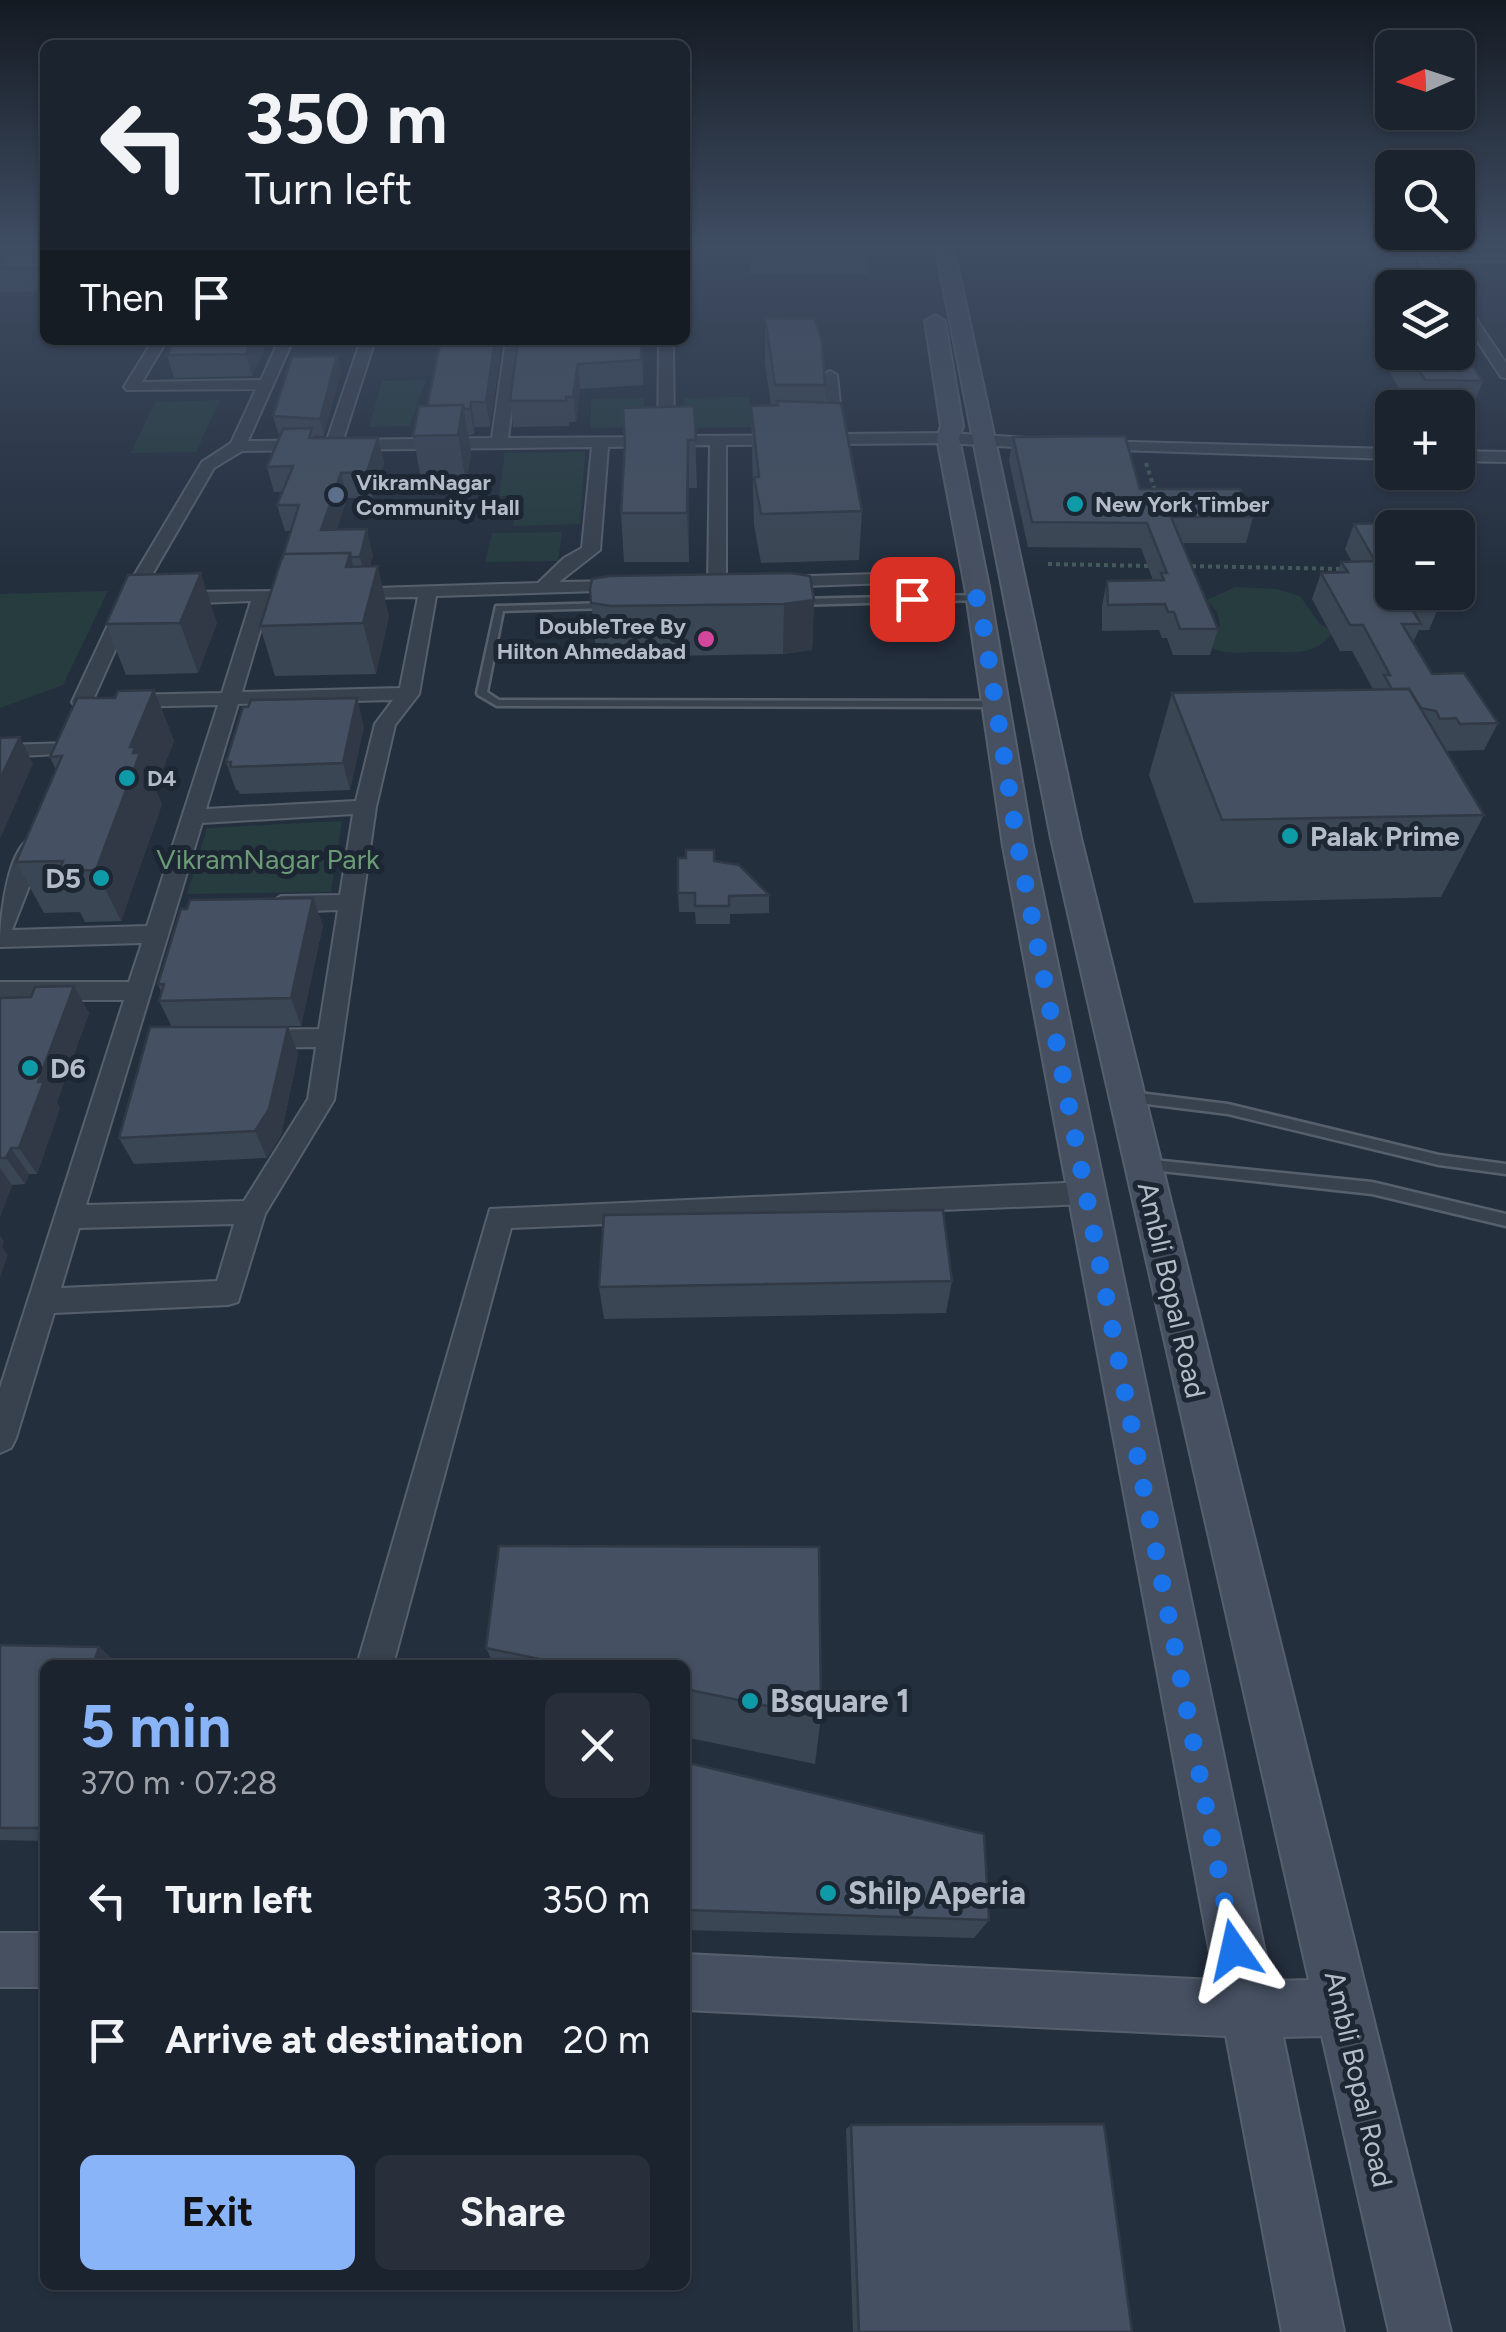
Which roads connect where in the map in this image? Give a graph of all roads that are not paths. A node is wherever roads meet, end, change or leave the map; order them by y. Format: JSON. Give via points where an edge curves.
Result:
{"nodes":[{"id":1,"x":152,"y":354,"type":"edge"},
{"id":2,"x":280,"y":354,"type":"edge"},
{"id":3,"x":363,"y":354,"type":"edge"},
{"id":4,"x":512,"y":354,"type":"edge"},
{"id":5,"x":666,"y":354,"type":"edge"},
{"id":6,"x":940,"y":354,"type":"edge"},
{"id":7,"x":956,"y":354,"type":"edge"},
{"id":8,"x":830,"y":375,"type":"dead end"},
{"id":9,"x":267,"y":384,"type":"junction"},
{"id":10,"x":836,"y":439,"type":"junction"},
{"id":11,"x":718,"y":440,"type":"junction"},
{"id":12,"x":966,"y":440,"type":"junction"},
{"id":13,"x":666,"y":441,"type":"junction"},
{"id":14,"x":500,"y":442,"type":"junction"},
{"id":15,"x":600,"y":442,"type":"junction"},
{"id":16,"x":334,"y":444,"type":"junction"},
{"id":17,"x":238,"y":446,"type":"junction"},
{"id":18,"x":1375,"y":453,"type":"edge"},
{"id":19,"x":1475,"y":456,"type":"edge"},
{"id":20,"x":1506,"y":457,"type":"edge"},
{"id":21,"x":913,"y":578,"type":"dead end"},
{"id":22,"x":640,"y":586,"type":"edge"},
{"id":23,"x":543,"y":588,"type":"junction"},
{"id":24,"x":428,"y":591,"type":"junction"},
{"id":25,"x":299,"y":594,"type":"edge"},
{"id":26,"x":336,"y":594,"type":"edge"},
{"id":27,"x":262,"y":596,"type":"junction"},
{"id":28,"x":979,"y":598,"type":"junction"},
{"id":29,"x":129,"y":599,"type":"junction"},
{"id":30,"x":782,"y":602,"type":"edge"},
{"id":31,"x":628,"y":605,"type":"edge"},
{"id":32,"x":409,"y":694,"type":"junction"},
{"id":33,"x":229,"y":698,"type":"junction"},
{"id":34,"x":996,"y":704,"type":"junction"},
{"id":35,"x":75,"y":734,"type":"junction"},
{"id":36,"x":0,"y":750,"type":"edge"},
{"id":37,"x":365,"y":807,"type":"junction"},
{"id":38,"x":192,"y":818,"type":"junction"},
{"id":39,"x":44,"y":820,"type":"edge"},
{"id":40,"x":0,"y":856,"type":"edge"},
{"id":41,"x":30,"y":856,"type":"junction"},
{"id":42,"x":350,"y":902,"type":"junction"},
{"id":43,"x":258,"y":904,"type":"edge"},
{"id":44,"x":0,"y":931,"type":"edge"},
{"id":45,"x":156,"y":934,"type":"junction"},
{"id":46,"x":0,"y":940,"type":"edge"},
{"id":47,"x":139,"y":990,"type":"junction"},
{"id":48,"x":0,"y":991,"type":"edge"},
{"id":49,"x":330,"y":1038,"type":"junction"},
{"id":50,"x":236,"y":1040,"type":"edge"},
{"id":51,"x":1126,"y":1096,"type":"junction"},
{"id":52,"x":1142,"y":1164,"type":"junction"},
{"id":53,"x":1506,"y":1169,"type":"edge"},
{"id":54,"x":1086,"y":1193,"type":"junction"},
{"id":55,"x":252,"y":1212,"type":"junction"},
{"id":56,"x":68,"y":1217,"type":"junction"},
{"id":57,"x":1506,"y":1220,"type":"edge"},
{"id":58,"x":42,"y":1301,"type":"junction"},
{"id":59,"x":0,"y":1438,"type":"edge"},
{"id":60,"x":376,"y":1660,"type":"edge"},
{"id":61,"x":0,"y":1960,"type":"edge"},
{"id":62,"x":40,"y":1960,"type":"edge"},
{"id":63,"x":690,"y":1982,"type":"edge"},
{"id":64,"x":1343,"y":2008,"type":"junction"},
{"id":65,"x":1246,"y":2010,"type":"junction"},
{"id":66,"x":1313,"y":2332,"type":"edge"},
{"id":67,"x":1420,"y":2332,"type":"edge"}],
"edges":[{"from":1,"to":9,"type":"street","via":[[132,387]]},
{"from":2,"to":9,"type":"street"},
{"from":3,"to":16,"type":"street"},
{"from":4,"to":14,"type":"street"},
{"from":5,"to":13,"type":"street"},
{"from":6,"to":12,"type":"street","name":"Ambli Bopal Road","via":[[952,426]]},
{"from":7,"to":12,"type":"street","name":"Ambli Bopal Road"},
{"from":8,"to":10,"type":"street"},
{"from":9,"to":17,"type":"street"},
{"from":10,"to":11,"type":"street"},
{"from":10,"to":12,"type":"street"},
{"from":11,"to":13,"type":"street"},
{"from":11,"to":21,"type":"street","via":[[727,583]]},
{"from":12,"to":18,"type":"street"},
{"from":12,"to":28,"type":"street","name":"Ambli Bopal Road"},
{"from":12,"to":51,"type":"street","name":"Ambli Bopal Road"},
{"from":13,"to":15,"type":"street"},
{"from":14,"to":15,"type":"street"},
{"from":14,"to":16,"type":"street"},
{"from":15,"to":23,"type":"street","via":[[591,550]]},
{"from":16,"to":17,"type":"street"},
{"from":17,"to":29,"type":"street","via":[[208,466]]},
{"from":19,"to":20,"type":"street"},
{"from":22,"to":23,"type":"street"},
{"from":23,"to":24,"type":"street"},
{"from":24,"to":26,"type":"street"},
{"from":24,"to":32,"type":"street"},
{"from":25,"to":27,"type":"street"},
{"from":27,"to":29,"type":"street"},
{"from":27,"to":33,"type":"street"},
{"from":28,"to":30,"type":"lane"},
{"from":28,"to":34,"type":"street","name":"Ambli Bopal Road"},
{"from":29,"to":35,"type":"street"},
{"from":31,"to":34,"type":"lane","via":[[499,608],[482,693],[497,703]]},
{"from":32,"to":33,"type":"street"},
{"from":32,"to":37,"type":"street","via":[[385,724]]},
{"from":33,"to":35,"type":"street"},
{"from":33,"to":38,"type":"street"},
{"from":34,"to":54,"type":"street","name":"Ambli Bopal Road"},
{"from":35,"to":36,"type":"street"},
{"from":37,"to":38,"type":"street"},
{"from":37,"to":42,"type":"street"},
{"from":38,"to":45,"type":"street","via":[[174,907]]},
{"from":39,"to":41,"type":"street"},
{"from":40,"to":41,"type":"street"},
{"from":41,"to":44,"type":"street"},
{"from":42,"to":43,"type":"street"},
{"from":42,"to":49,"type":"street"},
{"from":45,"to":46,"type":"street"},
{"from":45,"to":47,"type":"street"},
{"from":47,"to":48,"type":"street"},
{"from":47,"to":56,"type":"street","via":[[132,1042]]},
{"from":49,"to":50,"type":"street"},
{"from":49,"to":55,"type":"street","via":[[321,1100]]},
{"from":51,"to":52,"type":"street","name":"Ambli Bopal Road"},
{"from":51,"to":53,"type":"lane","via":[[1228,1109],[1439,1160]]},
{"from":52,"to":57,"type":"lane","via":[[1372,1188]]},
{"from":52,"to":64,"type":"street","name":"Ambli Bopal Road"},
{"from":54,"to":60,"type":"street","via":[[500,1217]]},
{"from":54,"to":65,"type":"street","name":"Ambli Bopal Road"},
{"from":55,"to":56,"type":"street"},
{"from":55,"to":58,"type":"street","via":[[228,1293]]},
{"from":56,"to":58,"type":"street"},
{"from":58,"to":59,"type":"street"},
{"from":61,"to":62,"type":"street"},
{"from":63,"to":65,"type":"street"},
{"from":64,"to":65,"type":"street"},
{"from":64,"to":67,"type":"street","name":"Ambli Bopal Road"},
{"from":65,"to":66,"type":"street","name":"Ambli Bopal Road"}]}
